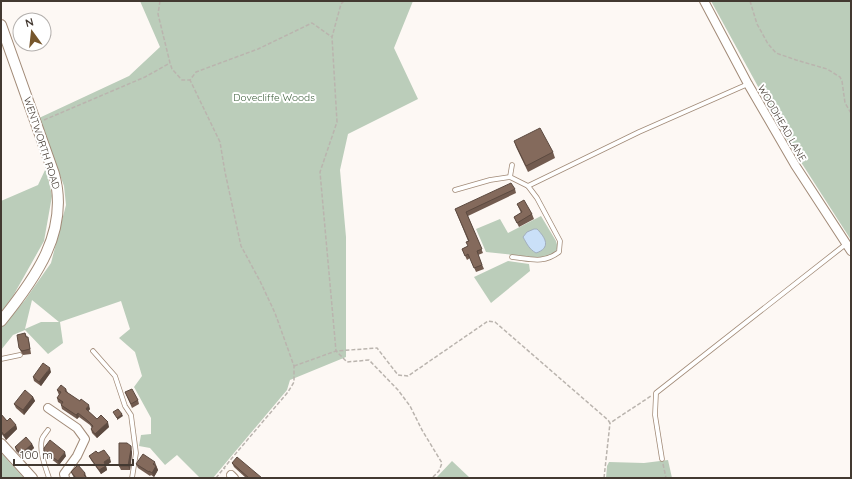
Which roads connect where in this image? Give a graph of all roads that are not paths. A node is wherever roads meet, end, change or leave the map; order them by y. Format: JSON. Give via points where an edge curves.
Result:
{"nodes":[{"id":1,"x":704,"y":1,"type":"edge"},
{"id":2,"x":1,"y":25,"type":"edge"},
{"id":3,"x":748,"y":84,"type":"junction"},
{"id":4,"x":512,"y":165,"type":"dead end"},
{"id":5,"x":510,"y":177,"type":"junction"},
{"id":6,"x":528,"y":186,"type":"junction"},
{"id":7,"x":455,"y":190,"type":"dead end"},
{"id":8,"x":849,"y":247,"type":"edge"},
{"id":9,"x":512,"y":257,"type":"dead end"},
{"id":10,"x":1,"y":321,"type":"edge"},
{"id":11,"x":93,"y":351,"type":"dead end"},
{"id":12,"x":20,"y":355,"type":"edge"},
{"id":13,"x":1,"y":360,"type":"edge"},
{"id":14,"x":48,"y":408,"type":"dead end"},
{"id":15,"x":48,"y":430,"type":"dead end"},
{"id":16,"x":1,"y":444,"type":"edge"},
{"id":17,"x":662,"y":459,"type":"road end"},
{"id":18,"x":32,"y":478,"type":"edge"},
{"id":19,"x":49,"y":478,"type":"edge"},
{"id":20,"x":65,"y":478,"type":"edge"},
{"id":21,"x":132,"y":478,"type":"edge"}],
"edges":[{"from":1,"to":3,"type":"street","name":"WOODHEAD LANE"},
{"from":2,"to":10,"type":"street","name":"WENTWORTH ROAD","via":[[59,196],[56,223],[44,258],[33,280]]},
{"from":3,"to":6,"type":"lane","via":[[639,132]]},
{"from":3,"to":8,"type":"street","name":"WOODHEAD LANE","via":[[795,165]]},
{"from":4,"to":5,"type":"lane"},
{"from":5,"to":6,"type":"lane"},
{"from":5,"to":7,"type":"lane"},
{"from":6,"to":9,"type":"lane","via":[[560,241],[559,252],[550,259]]},
{"from":8,"to":17,"type":"lane","via":[[656,393],[655,415]]},
{"from":11,"to":21,"type":"lane","via":[[114,376],[131,415],[136,453]]},
{"from":12,"to":13,"type":"lane"},
{"from":14,"to":20,"type":"street","via":[[77,428],[85,439],[64,474]]},
{"from":15,"to":19,"type":"lane","via":[[42,437],[42,446]]},
{"from":16,"to":18,"type":"street"}]}
